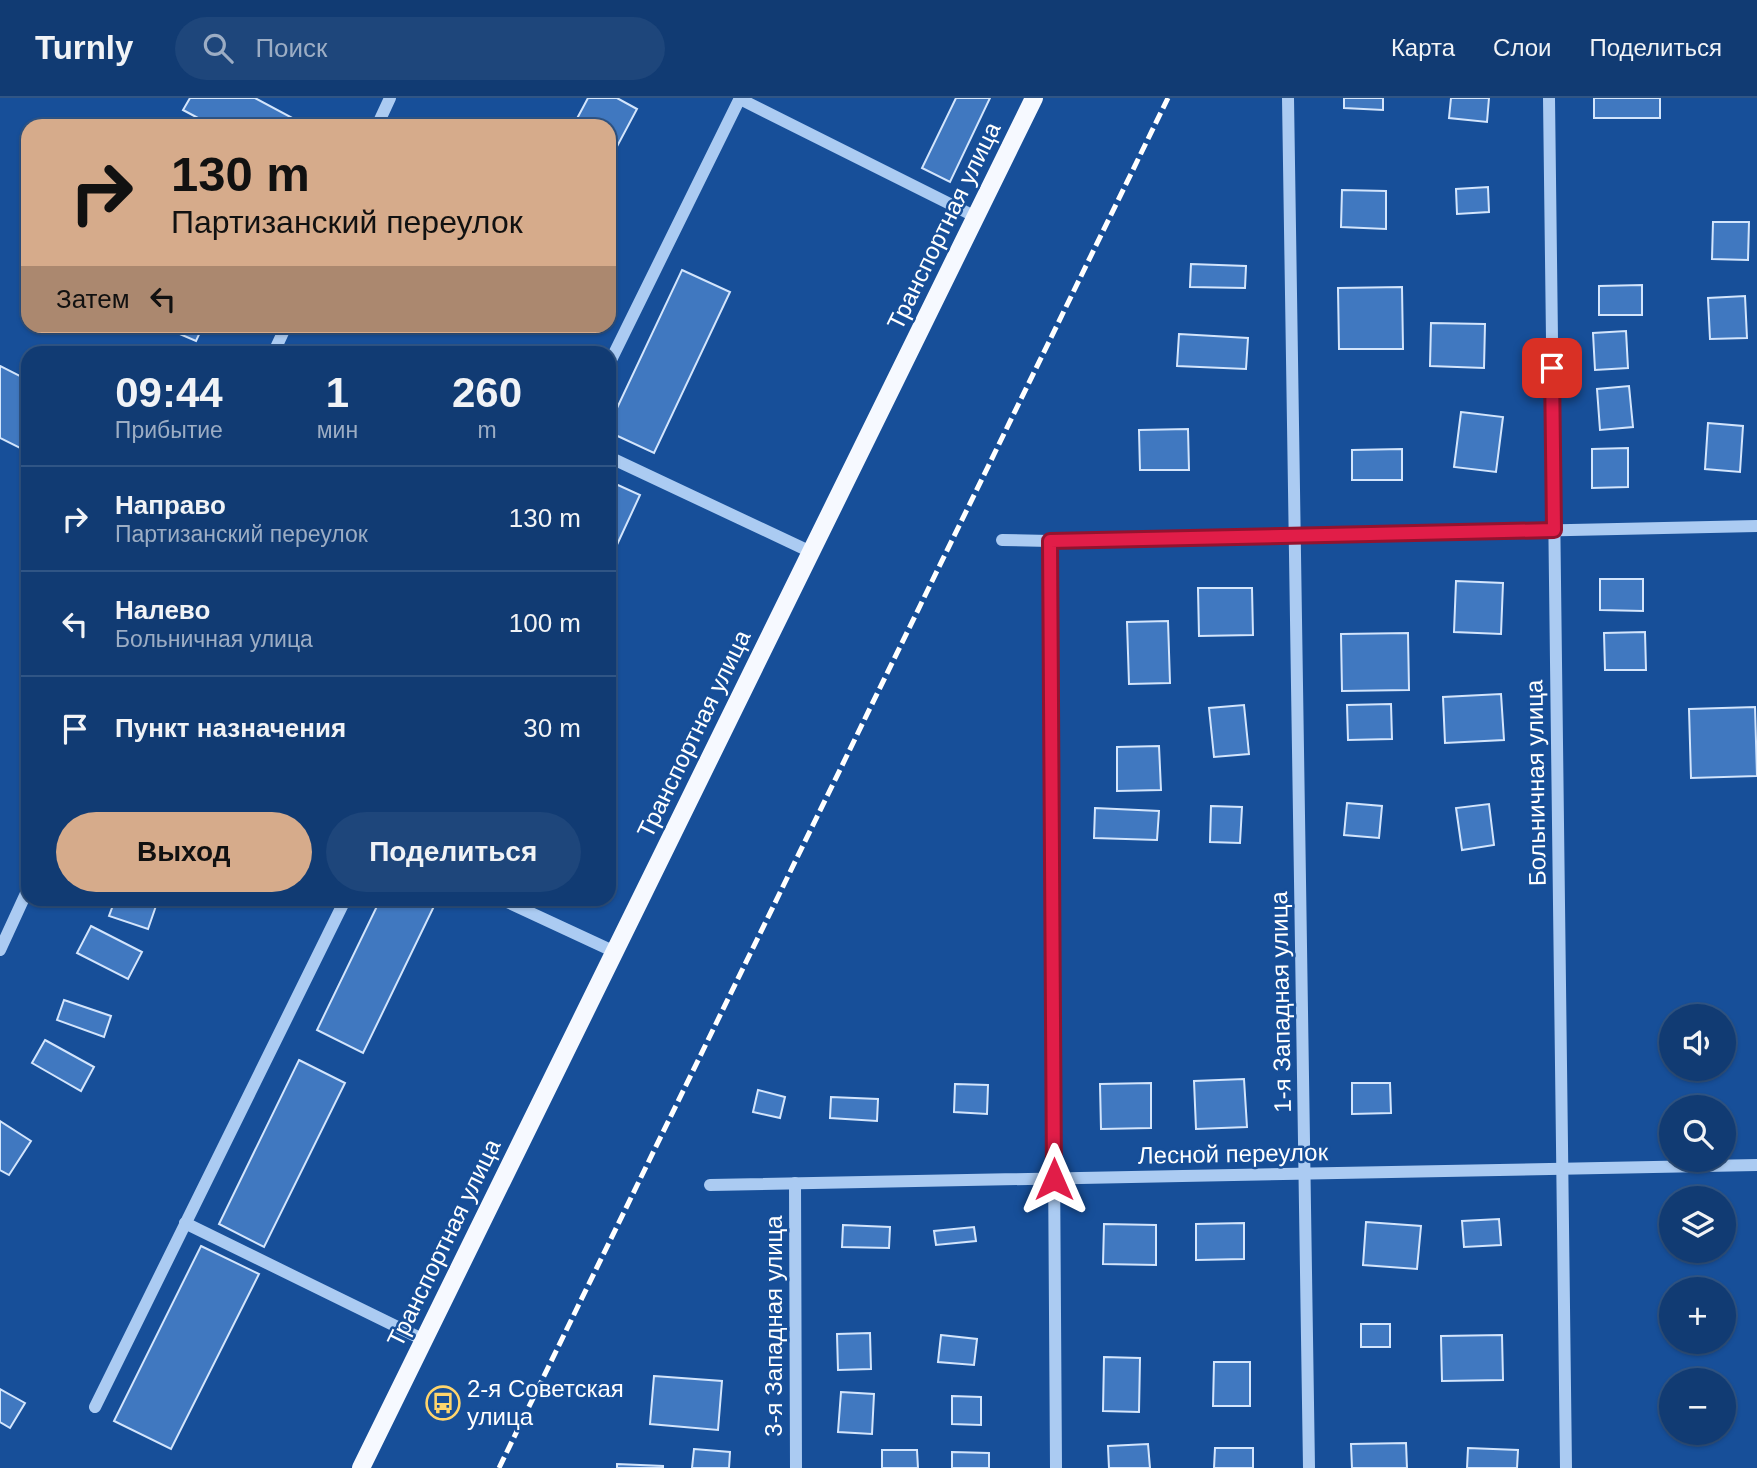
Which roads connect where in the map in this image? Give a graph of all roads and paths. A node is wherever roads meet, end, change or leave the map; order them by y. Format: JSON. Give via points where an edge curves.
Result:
{"nodes":[{"id":1,"x":390,"y":98,"type":"edge"},
{"id":2,"x":1034,"y":98,"type":"edge"},
{"id":3,"x":1288,"y":98,"type":"edge"},
{"id":4,"x":1549,"y":98,"type":"edge"},
{"id":5,"x":740,"y":99,"type":"edge"},
{"id":6,"x":380,"y":119,"type":"edge"},
{"id":7,"x":976,"y":217,"type":"junction"},
{"id":8,"x":616,"y":350,"type":"edge"},
{"id":9,"x":616,"y":460,"type":"edge"},
{"id":10,"x":1757,"y":526,"type":"edge"},
{"id":11,"x":1554,"y":530,"type":"junction"},
{"id":12,"x":1296,"y":536,"type":"junction"},
{"id":13,"x":1002,"y":540,"type":"dead end"},
{"id":14,"x":1050,"y":541,"type":"junction"},
{"id":15,"x":811,"y":552,"type":"junction"},
{"id":16,"x":21,"y":904,"type":"edge"},
{"id":17,"x":342,"y":906,"type":"edge"},
{"id":18,"x":516,"y":906,"type":"edge"},
{"id":19,"x":0,"y":950,"type":"edge"},
{"id":20,"x":615,"y":952,"type":"junction"},
{"id":21,"x":1757,"y":1166,"type":"edge"},
{"id":22,"x":1562,"y":1169,"type":"junction"},
{"id":23,"x":1305,"y":1174,"type":"junction"},
{"id":24,"x":1054,"y":1179,"type":"junction"},
{"id":25,"x":795,"y":1183,"type":"junction"},
{"id":26,"x":710,"y":1185,"type":"dead end"},
{"id":27,"x":185,"y":1223,"type":"junction"},
{"id":28,"x":424,"y":1340,"type":"junction"},
{"id":29,"x":95,"y":1407,"type":"dead end"},
{"id":30,"x":361,"y":1468,"type":"edge"},
{"id":31,"x":796,"y":1468,"type":"edge"},
{"id":32,"x":1056,"y":1468,"type":"edge"},
{"id":33,"x":1309,"y":1468,"type":"edge"},
{"id":34,"x":1566,"y":1468,"type":"edge"}],
"edges":[{"from":1,"to":6,"type":"street"},
{"from":2,"to":7,"type":"main road","name":"Транспортная улица"},
{"from":3,"to":12,"type":"street","name":"1-я Западная улица"},
{"from":4,"to":11,"type":"street","name":"Больничная улица"},
{"from":5,"to":7,"type":"street"},
{"from":5,"to":8,"type":"street"},
{"from":7,"to":15,"type":"main road","name":"Транспортная улица"},
{"from":9,"to":15,"type":"street"},
{"from":10,"to":11,"type":"street"},
{"from":11,"to":12,"type":"street"},
{"from":11,"to":22,"type":"street","name":"Больничная улица"},
{"from":12,"to":14,"type":"street"},
{"from":12,"to":23,"type":"street","name":"1-я Западная улица"},
{"from":13,"to":14,"type":"street"},
{"from":14,"to":24,"type":"street"},
{"from":15,"to":20,"type":"main road","name":"Транспортная улица"},
{"from":16,"to":19,"type":"street"},
{"from":17,"to":27,"type":"street"},
{"from":18,"to":20,"type":"street"},
{"from":20,"to":28,"type":"main road","name":"Транспортная улица"},
{"from":21,"to":22,"type":"street","name":"Лесной переулок"},
{"from":22,"to":23,"type":"street","name":"Лесной переулок"},
{"from":22,"to":34,"type":"street","name":"Больничная улица"},
{"from":23,"to":24,"type":"street","name":"Лесной переулок"},
{"from":23,"to":33,"type":"street","name":"1-я Западная улица"},
{"from":24,"to":25,"type":"street","name":"Лесной переулок"},
{"from":24,"to":32,"type":"street"},
{"from":25,"to":26,"type":"street","name":"Лесной переулок"},
{"from":25,"to":31,"type":"street","name":"3-я Западная улица"},
{"from":27,"to":28,"type":"street"},
{"from":27,"to":29,"type":"street"},
{"from":28,"to":30,"type":"main road","name":"Транспортная улица"}]}
